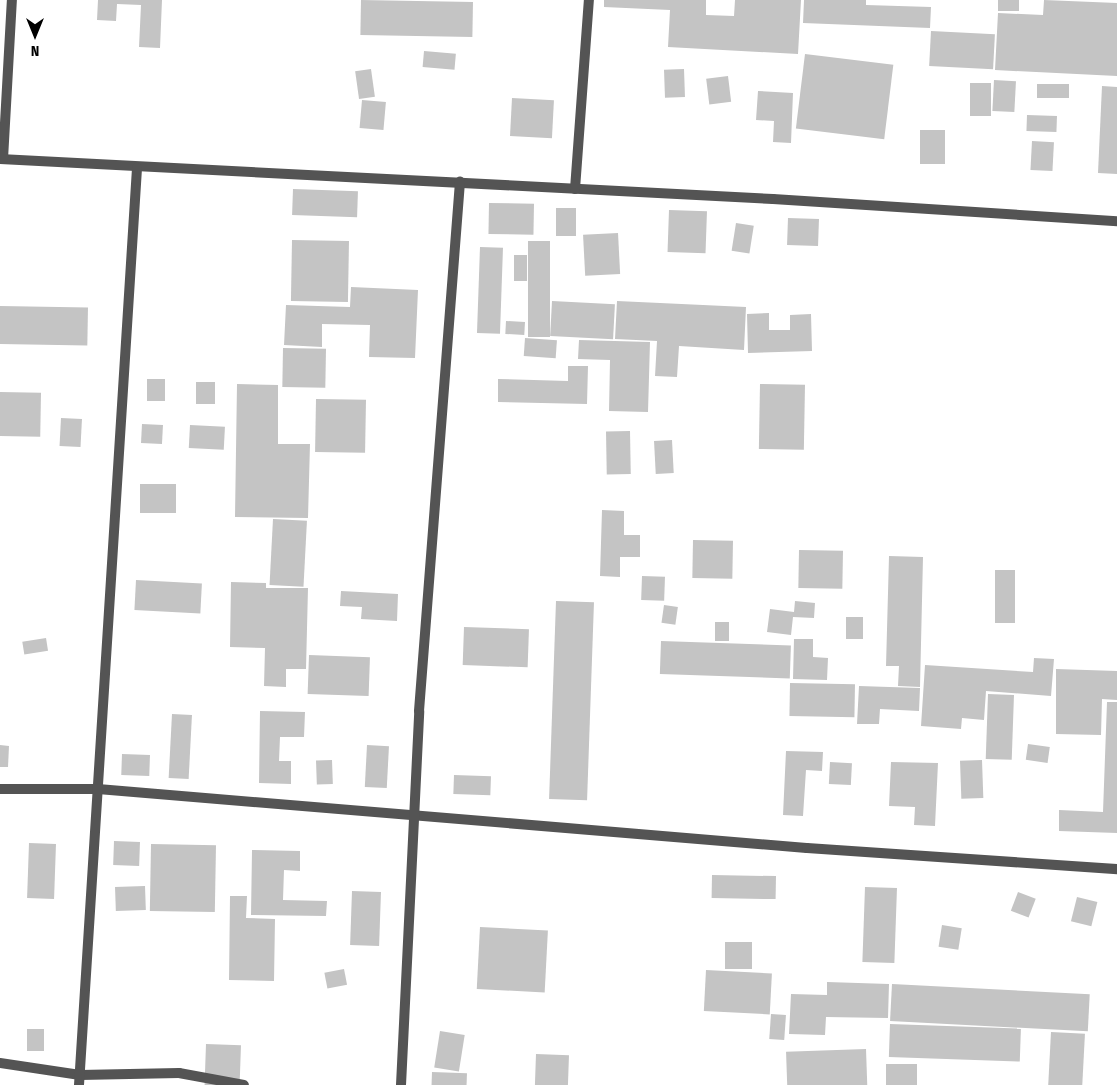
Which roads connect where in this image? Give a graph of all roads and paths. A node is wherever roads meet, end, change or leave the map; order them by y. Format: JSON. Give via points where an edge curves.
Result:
{"nodes":[{"id":1,"x":12,"y":0,"type":"edge"},
{"id":2,"x":589,"y":0,"type":"edge"},
{"id":3,"x":2,"y":159,"type":"edge"},
{"id":4,"x":137,"y":168,"type":"junction"},
{"id":5,"x":460,"y":182,"type":"junction"},
{"id":6,"x":576,"y":189,"type":"junction"},
{"id":7,"x":1117,"y":220,"type":"edge"},
{"id":8,"x":0,"y":789,"type":"edge"},
{"id":9,"x":98,"y":789,"type":"junction"},
{"id":10,"x":414,"y":815,"type":"junction"},
{"id":11,"x":1117,"y":869,"type":"edge"},
{"id":12,"x":0,"y":1063,"type":"edge"},
{"id":13,"x":80,"y":1080,"type":"edge"},
{"id":14,"x":244,"y":1085,"type":"edge"},
{"id":15,"x":400,"y":1085,"type":"edge"}],
"edges":[{"from":1,"to":3,"type":"street"},
{"from":2,"to":6,"type":"street"},
{"from":3,"to":4,"type":"street"},
{"from":4,"to":5,"type":"street"},
{"from":4,"to":9,"type":"street"},
{"from":5,"to":6,"type":"street"},
{"from":5,"to":10,"type":"street"},
{"from":6,"to":7,"type":"street"},
{"from":8,"to":9,"type":"street"},
{"from":9,"to":10,"type":"street"},
{"from":9,"to":13,"type":"street"},
{"from":10,"to":11,"type":"street","via":[[808,848]]},
{"from":10,"to":15,"type":"street"},
{"from":12,"to":13,"type":"street"},
{"from":13,"to":14,"type":"street","via":[[178,1073]]}]}
